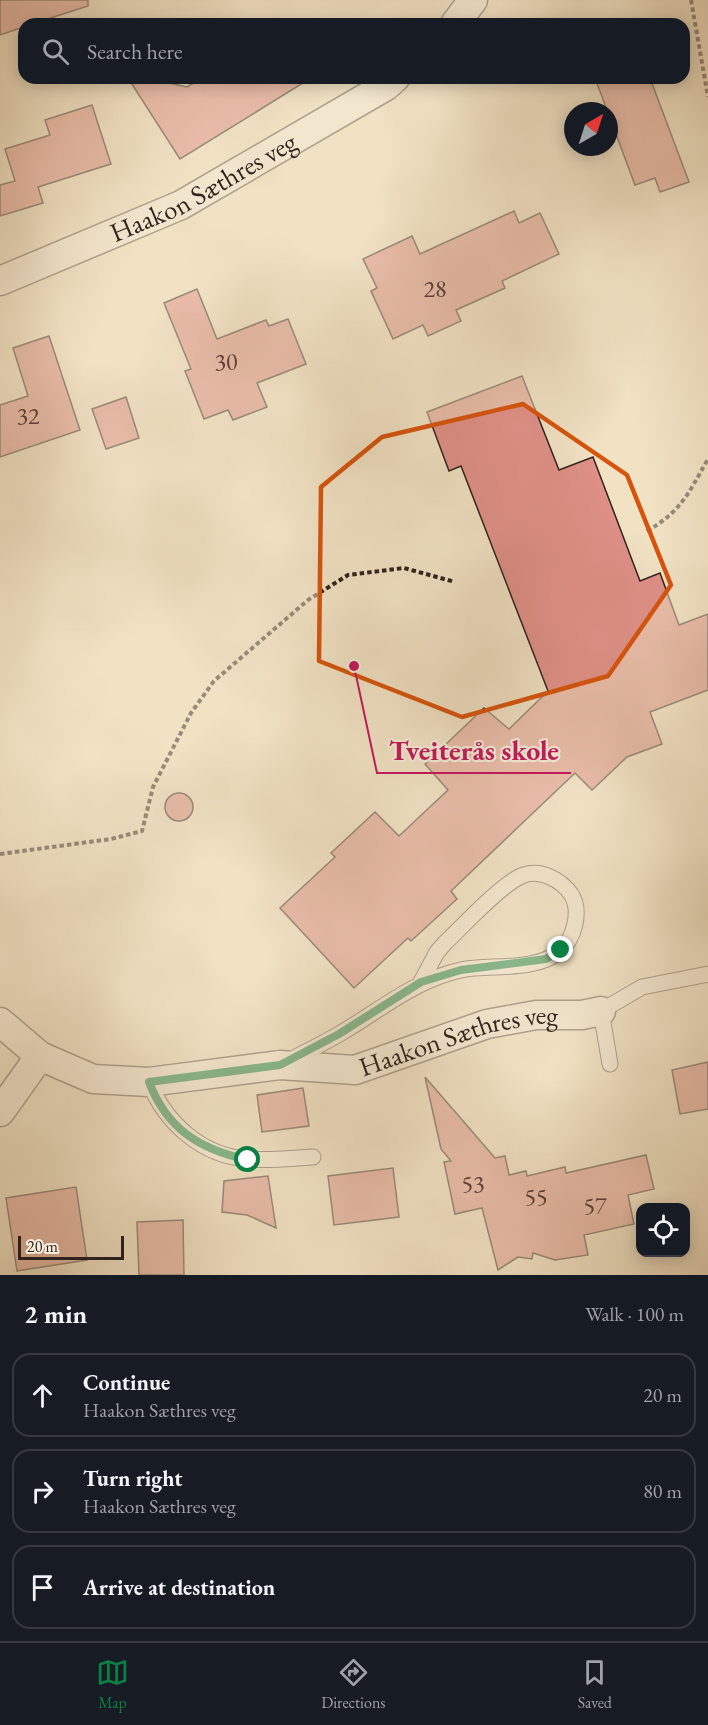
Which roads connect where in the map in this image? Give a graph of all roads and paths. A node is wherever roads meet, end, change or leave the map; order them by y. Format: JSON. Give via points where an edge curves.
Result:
{"nodes":[{"id":1,"x":473,"y":0,"type":"edge"},
{"id":2,"x":691,"y":0,"type":"edge"},
{"id":3,"x":460,"y":18,"type":"edge"},
{"id":4,"x":388,"y":84,"type":"edge"},
{"id":5,"x":708,"y":97,"type":"edge"},
{"id":6,"x":0,"y":281,"type":"edge"},
{"id":7,"x":708,"y":459,"type":"edge"},
{"id":8,"x":706,"y":467,"type":"edge"},
{"id":9,"x":647,"y":531,"type":"dead end"},
{"id":10,"x":455,"y":582,"type":"dead end"},
{"id":11,"x":0,"y":854,"type":"edge"},
{"id":12,"x":708,"y":974,"type":"edge"},
{"id":13,"x":421,"y":982,"type":"junction"},
{"id":14,"x":601,"y":1011,"type":"junction"},
{"id":15,"x":0,"y":1022,"type":"edge"},
{"id":16,"x":40,"y":1056,"type":"junction"},
{"id":17,"x":610,"y":1064,"type":"dead end"},
{"id":18,"x":280,"y":1065,"type":"junction"},
{"id":19,"x":149,"y":1082,"type":"junction"},
{"id":20,"x":0,"y":1112,"type":"edge"},
{"id":21,"x":313,"y":1157,"type":"dead end"}],
"edges":[{"from":1,"to":3,"type":"street"},
{"from":2,"to":5,"type":"path"},
{"from":4,"to":6,"type":"street","name":"Haakon Sæthres veg","via":[[181,205]]},
{"from":7,"to":8,"type":"path"},
{"from":8,"to":9,"type":"path","via":[[669,519]]},
{"from":10,"to":11,"type":"path","via":[[404,568],[348,575],[308,600],[214,681],[191,713],[153,787],[141,831],[111,839]]},
{"from":12,"to":14,"type":"lane","via":[[642,987]]},
{"from":13,"to":13,"type":"lane","name":"Haakon Sæthres veg","via":[[461,970],[525,963],[557,954],[570,937],[576,919],[571,894],[556,879],[545,875],[525,874],[517,878],[445,943]]},
{"from":13,"to":18,"type":"lane","name":"Haakon Sæthres veg","via":[[339,1034]]},
{"from":14,"to":17,"type":"lane"},
{"from":14,"to":18,"type":"street","name":"Haakon Sæthres veg","via":[[536,1015],[487,1024],[355,1070]]},
{"from":15,"to":16,"type":"street","name":"Haakon Sæthres veg"},
{"from":16,"to":19,"type":"street","name":"Haakon Sæthres veg","via":[[93,1079]]},
{"from":16,"to":20,"type":"street"},
{"from":18,"to":19,"type":"street","name":"Haakon Sæthres veg"},
{"from":19,"to":21,"type":"lane","via":[[158,1104],[174,1124],[225,1155],[248,1160]]}]}
